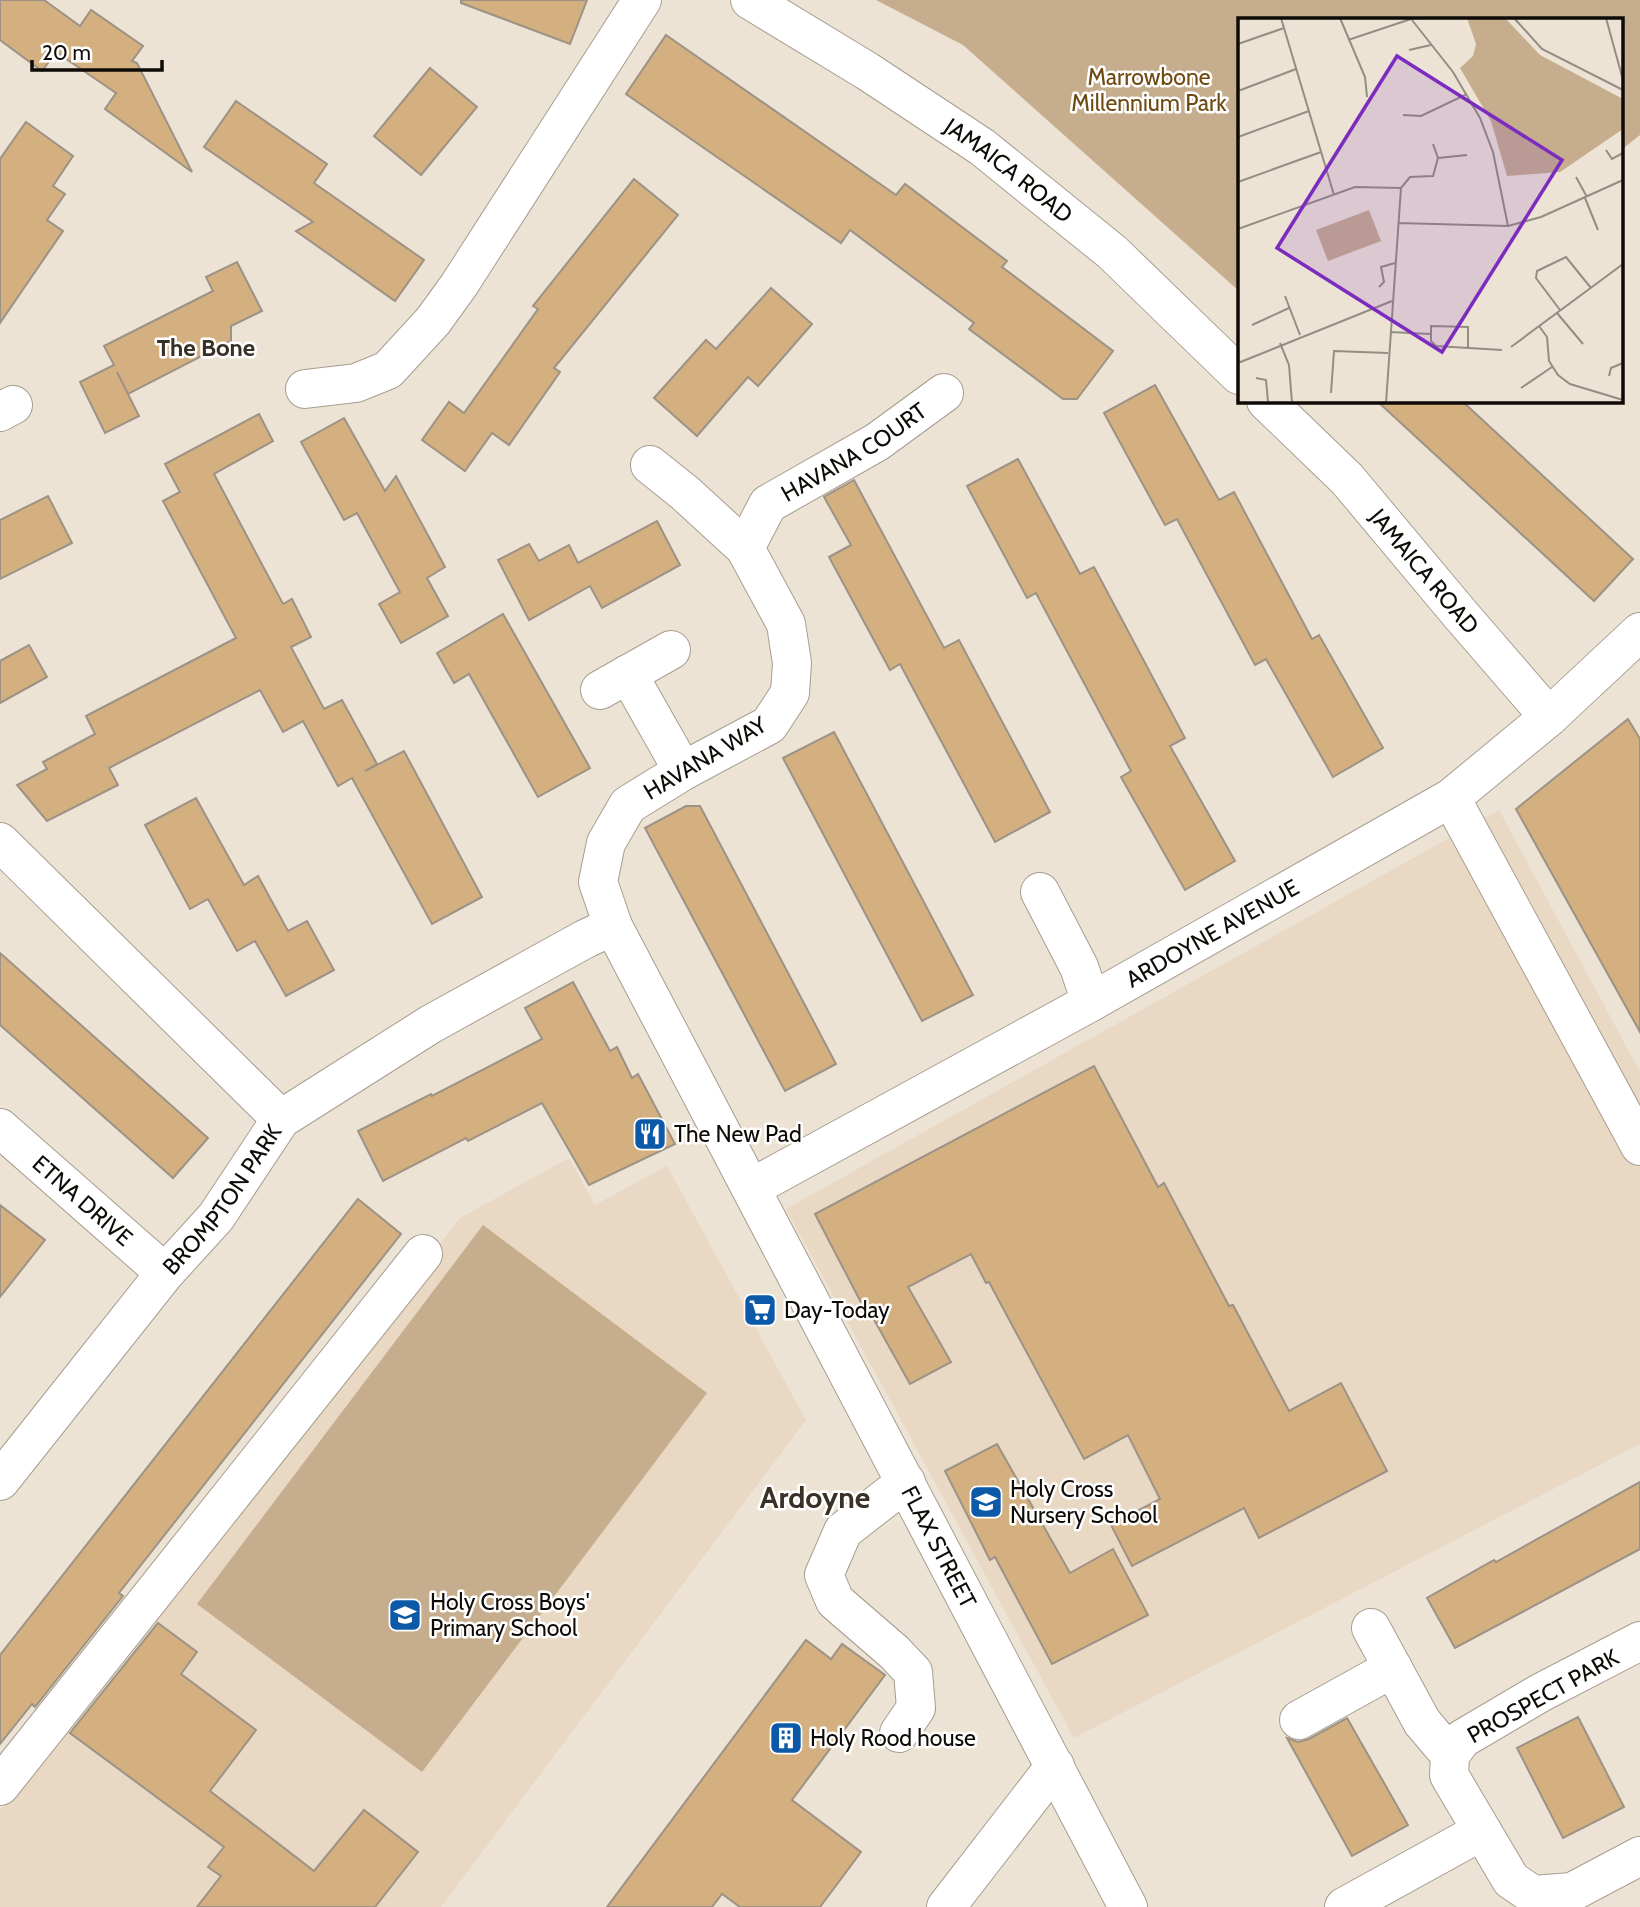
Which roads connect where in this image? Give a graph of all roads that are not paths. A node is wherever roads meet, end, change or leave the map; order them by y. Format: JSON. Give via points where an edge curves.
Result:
{"nodes":[{"id":1,"x":642,"y":0,"type":"edge"},
{"id":2,"x":750,"y":0,"type":"edge"},
{"id":3,"x":1238,"y":374,"type":"edge"},
{"id":4,"x":305,"y":389,"type":"dead end"},
{"id":5,"x":944,"y":393,"type":"dead end"},
{"id":6,"x":1267,"y":402,"type":"edge"},
{"id":7,"x":650,"y":465,"type":"dead end"},
{"id":8,"x":746,"y":548,"type":"junction"},
{"id":9,"x":1640,"y":632,"type":"edge"},
{"id":10,"x":671,"y":650,"type":"dead end"},
{"id":11,"x":1549,"y":717,"type":"junction"},
{"id":12,"x":683,"y":771,"type":"junction"},
{"id":13,"x":1451,"y":798,"type":"junction"},
{"id":14,"x":0,"y":842,"type":"edge"},
{"id":15,"x":1040,"y":892,"type":"dead end"},
{"id":16,"x":613,"y":926,"type":"junction"},
{"id":17,"x":1091,"y":1002,"type":"junction"},
{"id":18,"x":281,"y":1119,"type":"junction"},
{"id":19,"x":0,"y":1128,"type":"edge"},
{"id":20,"x":1640,"y":1146,"type":"edge"},
{"id":21,"x":751,"y":1188,"type":"junction"},
{"id":22,"x":423,"y":1254,"type":"dead end"},
{"id":23,"x":165,"y":1273,"type":"junction"},
{"id":24,"x":0,"y":1481,"type":"edge"},
{"id":25,"x":906,"y":1482,"type":"junction"},
{"id":26,"x":1371,"y":1628,"type":"dead end"},
{"id":27,"x":1640,"y":1642,"type":"edge"},
{"id":28,"x":1393,"y":1668,"type":"junction"},
{"id":29,"x":1299,"y":1720,"type":"dead end"},
{"id":30,"x":899,"y":1733,"type":"dead end"},
{"id":31,"x":1450,"y":1755,"type":"junction"},
{"id":32,"x":1055,"y":1766,"type":"junction"},
{"id":33,"x":0,"y":1786,"type":"edge"},
{"id":34,"x":1482,"y":1831,"type":"junction"},
{"id":35,"x":1640,"y":1856,"type":"edge"},
{"id":36,"x":946,"y":1907,"type":"edge"},
{"id":37,"x":1128,"y":1907,"type":"edge"},
{"id":38,"x":1344,"y":1907,"type":"edge"}],
"edges":[{"from":1,"to":4,"type":"street","via":[[433,321],[388,370],[355,383]]},
{"from":2,"to":3,"type":"street","name":"JAMAICA ROAD","via":[[982,147],[1112,252]]},
{"from":5,"to":8,"type":"street","name":"HAVANA COURT","via":[[877,442],[768,503]]},
{"from":6,"to":11,"type":"street","name":"JAMAICA ROAD","via":[[1347,479]]},
{"from":7,"to":8,"type":"street"},
{"from":8,"to":12,"type":"street","name":"HAVANA WAY","via":[[786,624],[792,663],[790,693],[769,725]]},
{"from":9,"to":11,"type":"street","name":"ARDOYNE AVENUE"},
{"from":10,"to":12,"type":"street","via":[[614,682]]},
{"from":11,"to":13,"type":"street","name":"ARDOYNE AVENUE"},
{"from":12,"to":16,"type":"street","name":"HAVANA WAY","via":[[628,805],[606,843],[598,882]]},
{"from":13,"to":17,"type":"street","name":"ARDOYNE AVENUE"},
{"from":13,"to":20,"type":"street"},
{"from":14,"to":18,"type":"street"},
{"from":15,"to":17,"type":"street","via":[[1079,967]]},
{"from":16,"to":18,"type":"street","name":"BROMPTON PARK","via":[[431,1024]]},
{"from":16,"to":21,"type":"street","name":"HAVANA WAY"},
{"from":17,"to":21,"type":"street","name":"ARDOYNE AVENUE"},
{"from":18,"to":23,"type":"street","name":"BROMPTON PARK","via":[[216,1217]]},
{"from":19,"to":23,"type":"street","name":"ETNA DRIVE"},
{"from":21,"to":25,"type":"street","name":"FLAX STREET"},
{"from":22,"to":33,"type":"street"},
{"from":23,"to":24,"type":"street","name":"BROMPTON PARK"},
{"from":25,"to":30,"type":"street","via":[[843,1531],[824,1575],[835,1601],[913,1672],[916,1708]]},
{"from":25,"to":32,"type":"street","name":"FLAX STREET"},
{"from":26,"to":28,"type":"street","name":"PROSPECT PARK"},
{"from":27,"to":31,"type":"street","name":"PROSPECT PARK","via":[[1462,1739]]},
{"from":28,"to":29,"type":"street"},
{"from":28,"to":31,"type":"street","name":"PROSPECT PARK","via":[[1422,1722]]},
{"from":31,"to":34,"type":"street","name":"PROSPECT PARK","via":[[1449,1775]]},
{"from":32,"to":36,"type":"street"},
{"from":32,"to":37,"type":"street","name":"FLAX STREET"},
{"from":34,"to":35,"type":"street","name":"PROSPECT PARK","via":[[1511,1880],[1533,1895],[1572,1892]]},
{"from":34,"to":38,"type":"street"}]}
